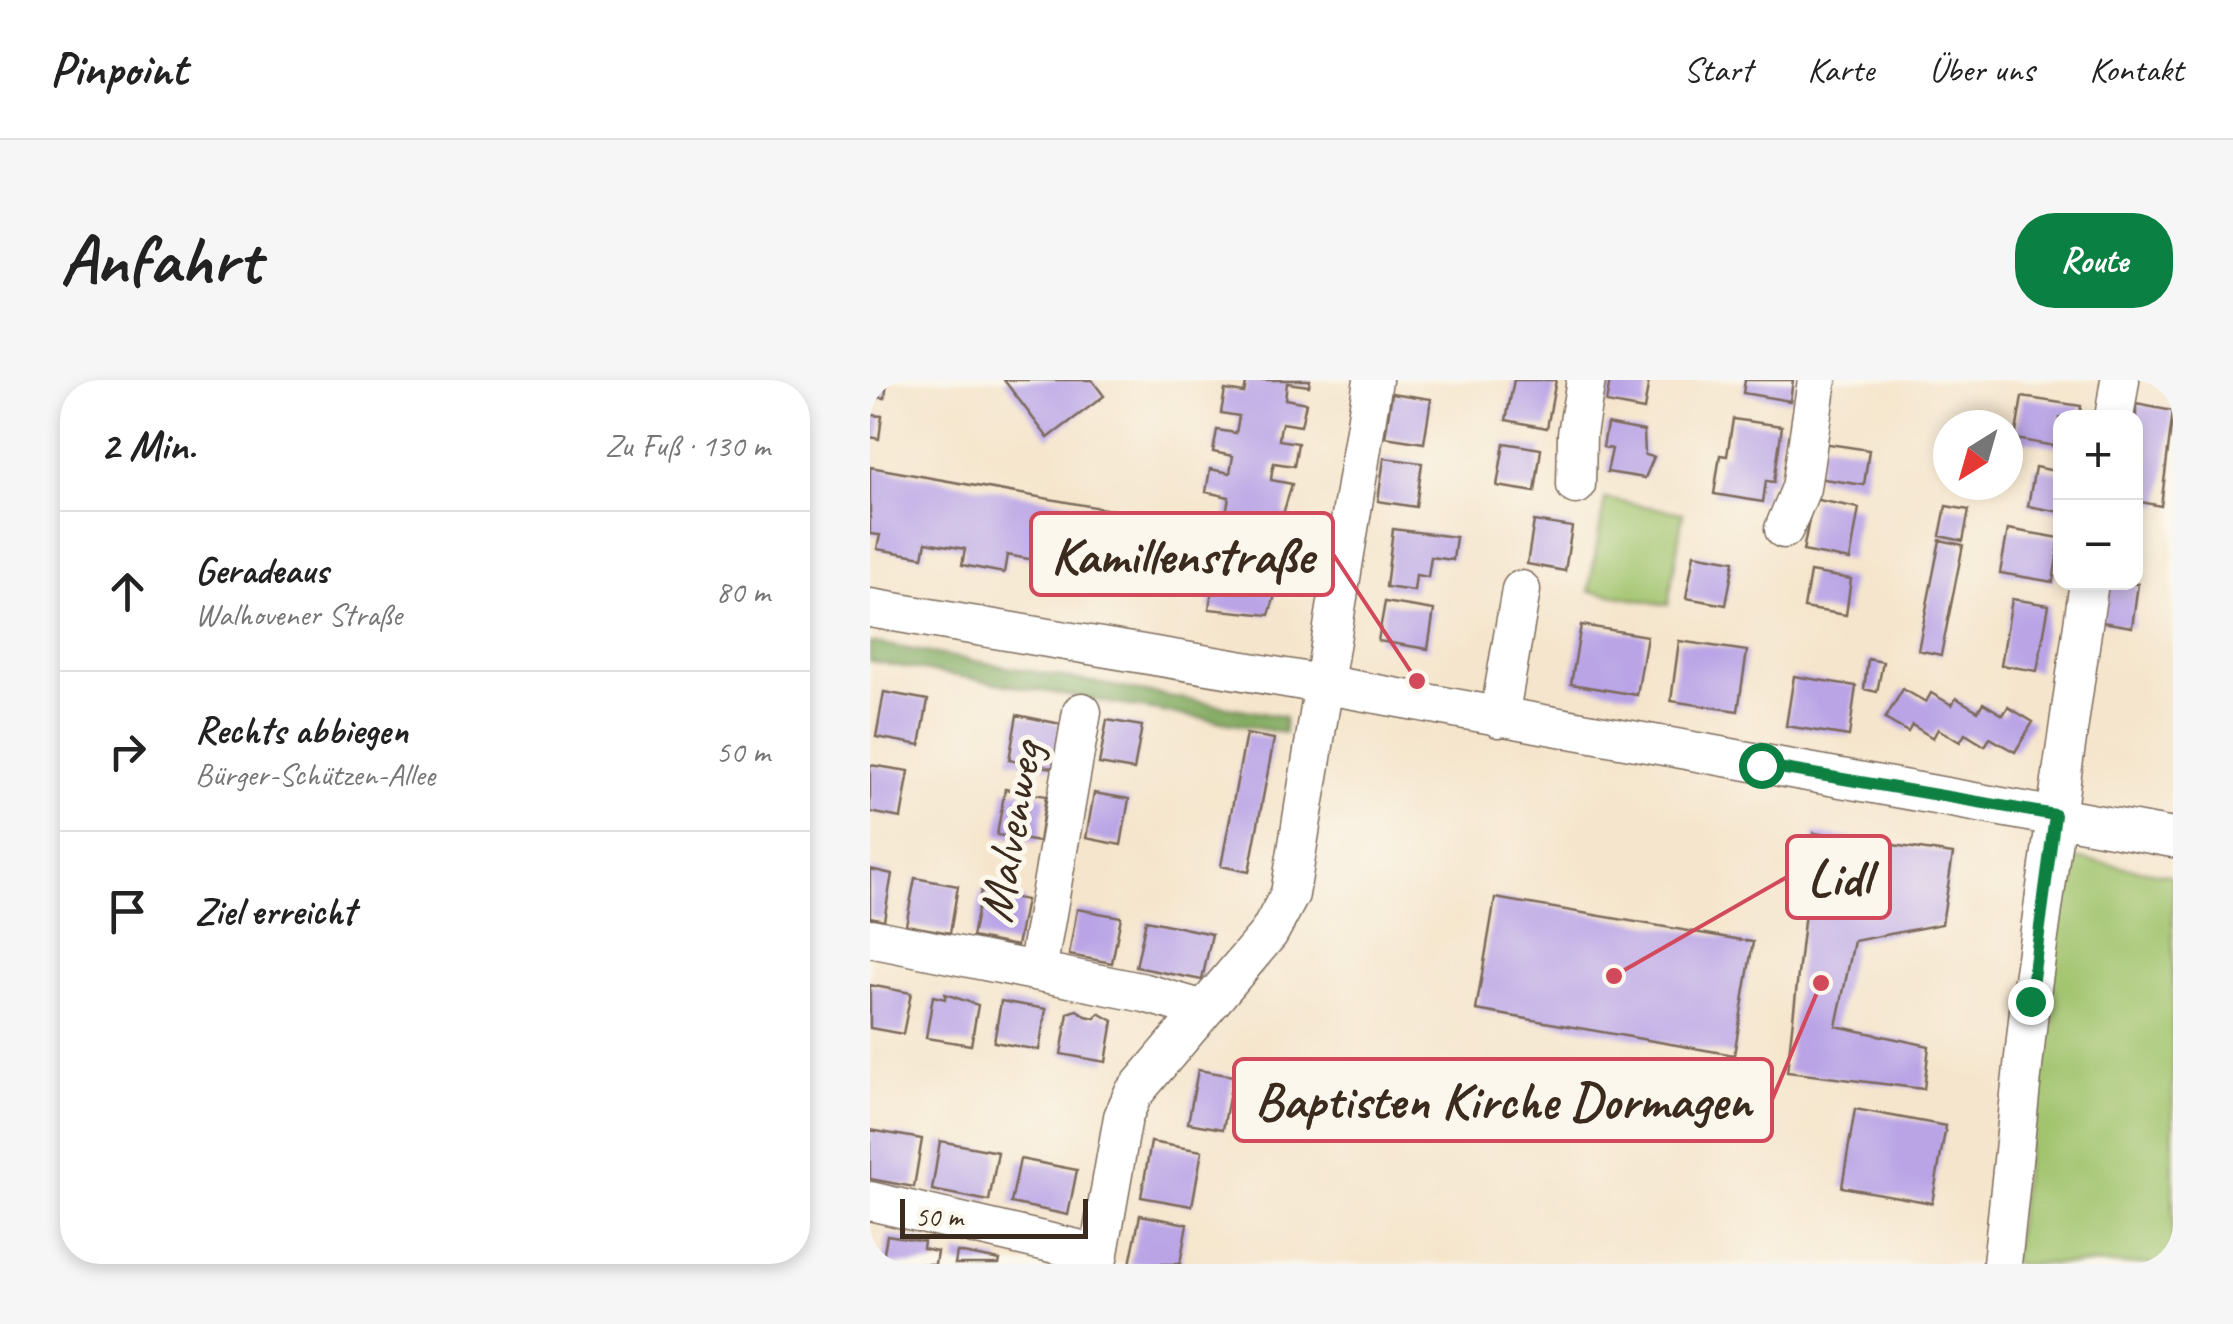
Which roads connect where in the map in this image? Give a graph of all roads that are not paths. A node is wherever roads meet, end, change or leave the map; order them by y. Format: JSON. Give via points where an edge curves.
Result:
{"nodes":[{"id":1,"x":1373,"y":380,"type":"edge"},
{"id":2,"x":1586,"y":380,"type":"edge"},
{"id":3,"x":1818,"y":380,"type":"edge"},
{"id":4,"x":2120,"y":380,"type":"edge"},
{"id":5,"x":2115,"y":410,"type":"edge"},
{"id":6,"x":1576,"y":485,"type":"dead end"},
{"id":7,"x":1784,"y":529,"type":"dead end"},
{"id":8,"x":1521,"y":590,"type":"dead end"},
{"id":9,"x":2088,"y":590,"type":"edge"},
{"id":10,"x":870,"y":608,"type":"edge"},
{"id":11,"x":1327,"y":685,"type":"junction"},
{"id":12,"x":1082,"y":712,"type":"dead end"},
{"id":13,"x":1500,"y":718,"type":"junction"},
{"id":14,"x":2055,"y":815,"type":"junction"},
{"id":15,"x":2173,"y":838,"type":"edge"},
{"id":16,"x":870,"y":938,"type":"edge"},
{"id":17,"x":1037,"y":970,"type":"junction"},
{"id":18,"x":1204,"y":1010,"type":"junction"},
{"id":19,"x":870,"y":1201,"type":"edge"},
{"id":20,"x":1098,"y":1259,"type":"edge"},
{"id":21,"x":2002,"y":1264,"type":"edge"}],
"edges":[{"from":1,"to":11,"type":"street"},
{"from":2,"to":6,"type":"street"},
{"from":3,"to":7,"type":"street","via":[[1801,488]]},
{"from":4,"to":5,"type":"street"},
{"from":8,"to":13,"type":"street"},
{"from":9,"to":14,"type":"street"},
{"from":10,"to":11,"type":"street"},
{"from":11,"to":13,"type":"street"},
{"from":11,"to":18,"type":"street","via":[[1290,894],[1268,933]]},
{"from":12,"to":17,"type":"street","name":"Malvenweg"},
{"from":13,"to":14,"type":"street"},
{"from":14,"to":15,"type":"street"},
{"from":14,"to":21,"type":"street"},
{"from":16,"to":17,"type":"street","name":"Malvenweg"},
{"from":17,"to":18,"type":"street","name":"Malvenweg"},
{"from":18,"to":20,"type":"street","via":[[1148,1072],[1128,1106]]},
{"from":19,"to":20,"type":"street"}]}
